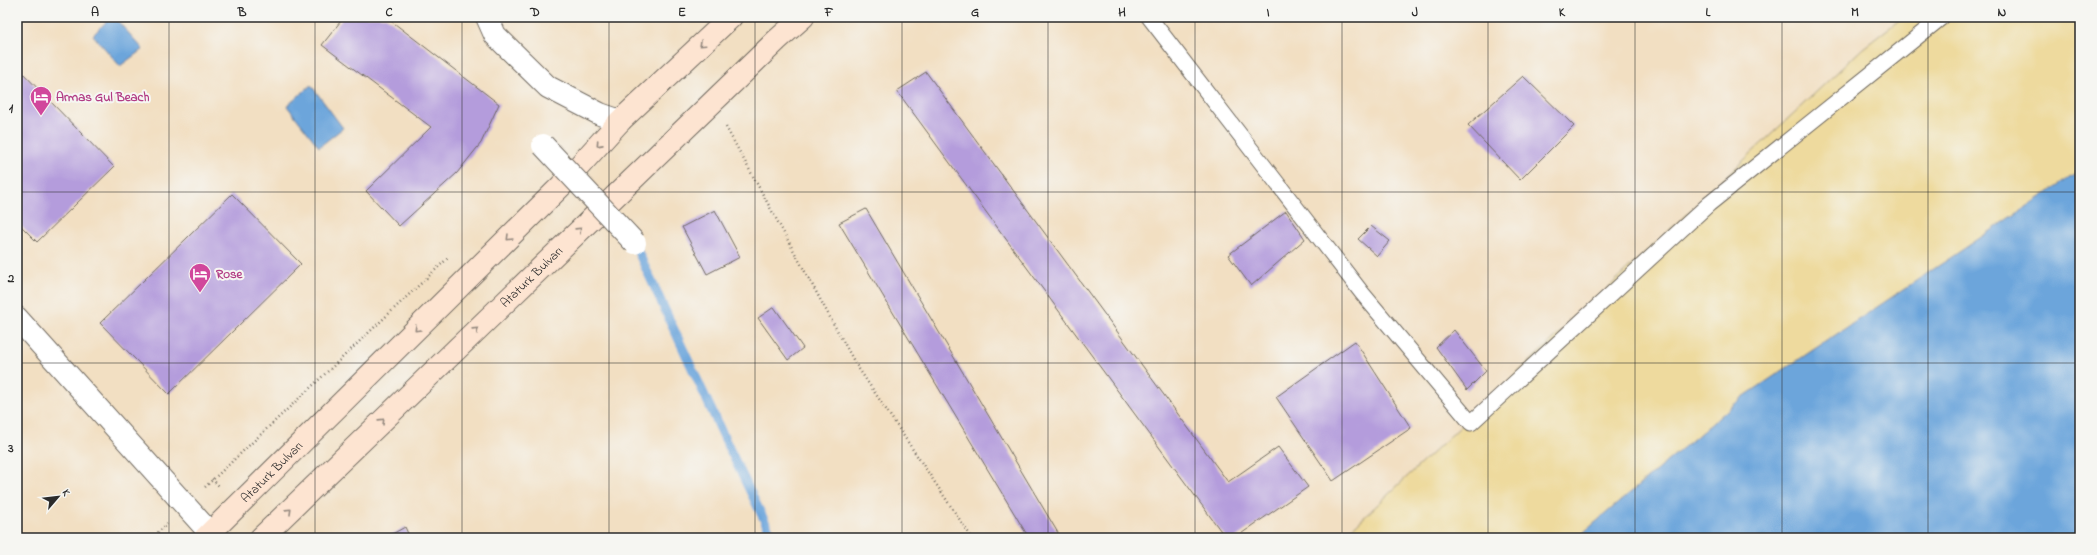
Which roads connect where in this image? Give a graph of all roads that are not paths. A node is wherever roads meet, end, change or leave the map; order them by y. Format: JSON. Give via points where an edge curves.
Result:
{"nodes":[{"id":1,"x":486,"y":17,"type":"edge"},
{"id":2,"x":731,"y":17,"type":"edge"},
{"id":3,"x":803,"y":17,"type":"edge"},
{"id":4,"x":1149,"y":17,"type":"edge"},
{"id":5,"x":1942,"y":17,"type":"edge"},
{"id":6,"x":620,"y":121,"type":"junction"},
{"id":7,"x":543,"y":144,"type":"dead end"},
{"id":8,"x":635,"y":243,"type":"dead end"},
{"id":9,"x":17,"y":318,"type":"edge"},
{"id":10,"x":271,"y":534,"type":"edge"},
{"id":11,"x":207,"y":536,"type":"edge"}],
"edges":[{"from":1,"to":6,"type":"street","via":[[495,36],[548,86],[600,114]]},
{"from":2,"to":6,"type":"main road","name":"Ataturk Bulvarı","one_way":true},
{"from":10,"to":3,"type":"main road","name":"Ataturk Bulvarı","one_way":true,"via":[[712,102]]},
{"from":4,"to":5,"type":"lane","via":[[1362,293],[1471,423],[1709,204]]},
{"from":6,"to":11,"type":"main road","name":"Ataturk Bulvarı","one_way":true,"via":[[561,186]]},
{"from":7,"to":8,"type":"street","bridge":true},
{"from":9,"to":11,"type":"street","via":[[185,506]]}]}
